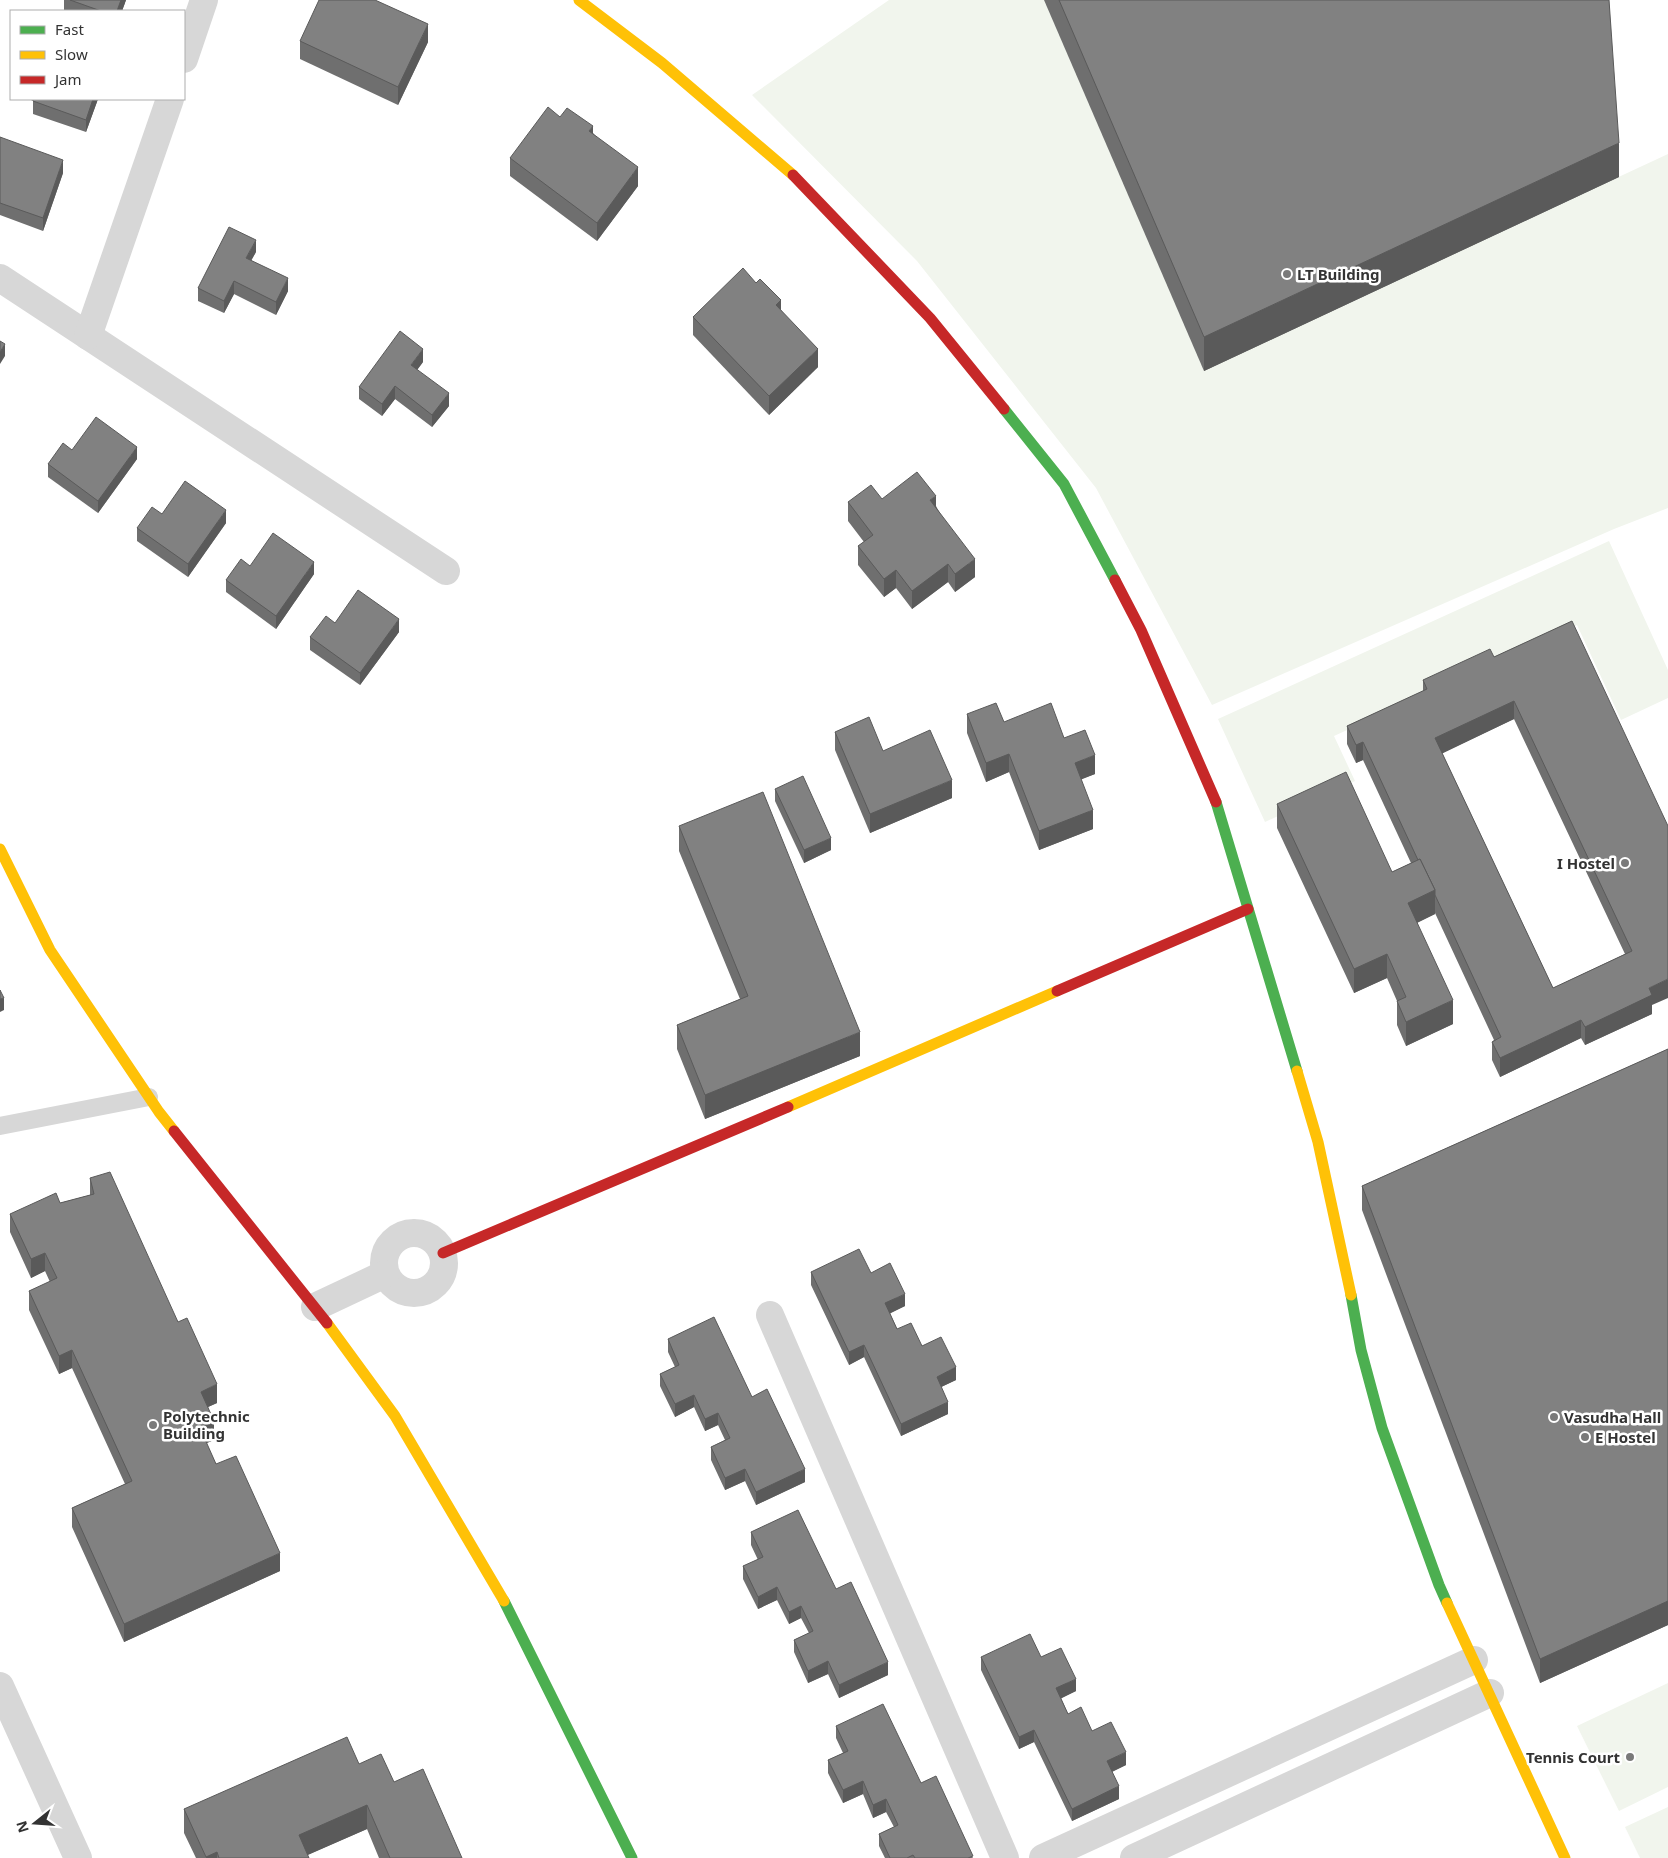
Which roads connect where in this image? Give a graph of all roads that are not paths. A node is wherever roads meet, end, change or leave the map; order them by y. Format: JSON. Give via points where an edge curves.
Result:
{"nodes":[{"id":1,"x":204,"y":0,"type":"edge"},
{"id":2,"x":579,"y":0,"type":"edge"},
{"id":3,"x":185,"y":56,"type":"edge"},
{"id":4,"x":170,"y":100,"type":"edge"},
{"id":5,"x":0,"y":278,"type":"edge"},
{"id":6,"x":88,"y":336,"type":"junction"},
{"id":7,"x":446,"y":572,"type":"dead end"},
{"id":8,"x":0,"y":849,"type":"edge"},
{"id":9,"x":1248,"y":909,"type":"junction"},
{"id":10,"x":149,"y":1097,"type":"junction"},
{"id":11,"x":0,"y":1126,"type":"edge"},
{"id":12,"x":442,"y":1254,"type":"junction"},
{"id":13,"x":385,"y":1274,"type":"junction"},
{"id":14,"x":315,"y":1307,"type":"junction"},
{"id":15,"x":770,"y":1315,"type":"dead end"},
{"id":16,"x":1474,"y":1660,"type":"junction"},
{"id":17,"x":0,"y":1686,"type":"edge"},
{"id":18,"x":1490,"y":1692,"type":"junction"},
{"id":19,"x":78,"y":1858,"type":"edge"},
{"id":20,"x":632,"y":1858,"type":"edge"},
{"id":21,"x":1005,"y":1858,"type":"edge"},
{"id":22,"x":1043,"y":1858,"type":"edge"},
{"id":23,"x":1134,"y":1858,"type":"edge"},
{"id":24,"x":1564,"y":1858,"type":"edge"}],
"edges":[{"from":1,"to":3,"type":"street"},
{"from":2,"to":9,"type":"street","via":[[662,62],[792,174],[930,318],[1064,484],[1141,630],[1214,797]]},
{"from":4,"to":6,"type":"street"},
{"from":5,"to":6,"type":"street"},
{"from":6,"to":7,"type":"street"},
{"from":8,"to":10,"type":"street","via":[[50,950]]},
{"from":9,"to":12,"type":"street"},
{"from":9,"to":16,"type":"street","via":[[1318,1142],[1361,1350],[1382,1428],[1439,1585]]},
{"from":10,"to":11,"type":"lane"},
{"from":10,"to":14,"type":"street"},
{"from":12,"to":13,"type":"street","via":[[441,1277],[424,1292],[400,1291]]},
{"from":12,"to":13,"type":"street","via":[[427,1236],[404,1234],[393,1240],[386,1250]]},
{"from":13,"to":14,"type":"street"},
{"from":14,"to":20,"type":"street","via":[[395,1416],[496,1586]]},
{"from":15,"to":21,"type":"street"},
{"from":16,"to":18,"type":"street"},
{"from":16,"to":22,"type":"street"},
{"from":17,"to":19,"type":"street"},
{"from":18,"to":23,"type":"street"},
{"from":18,"to":24,"type":"street"}]}
